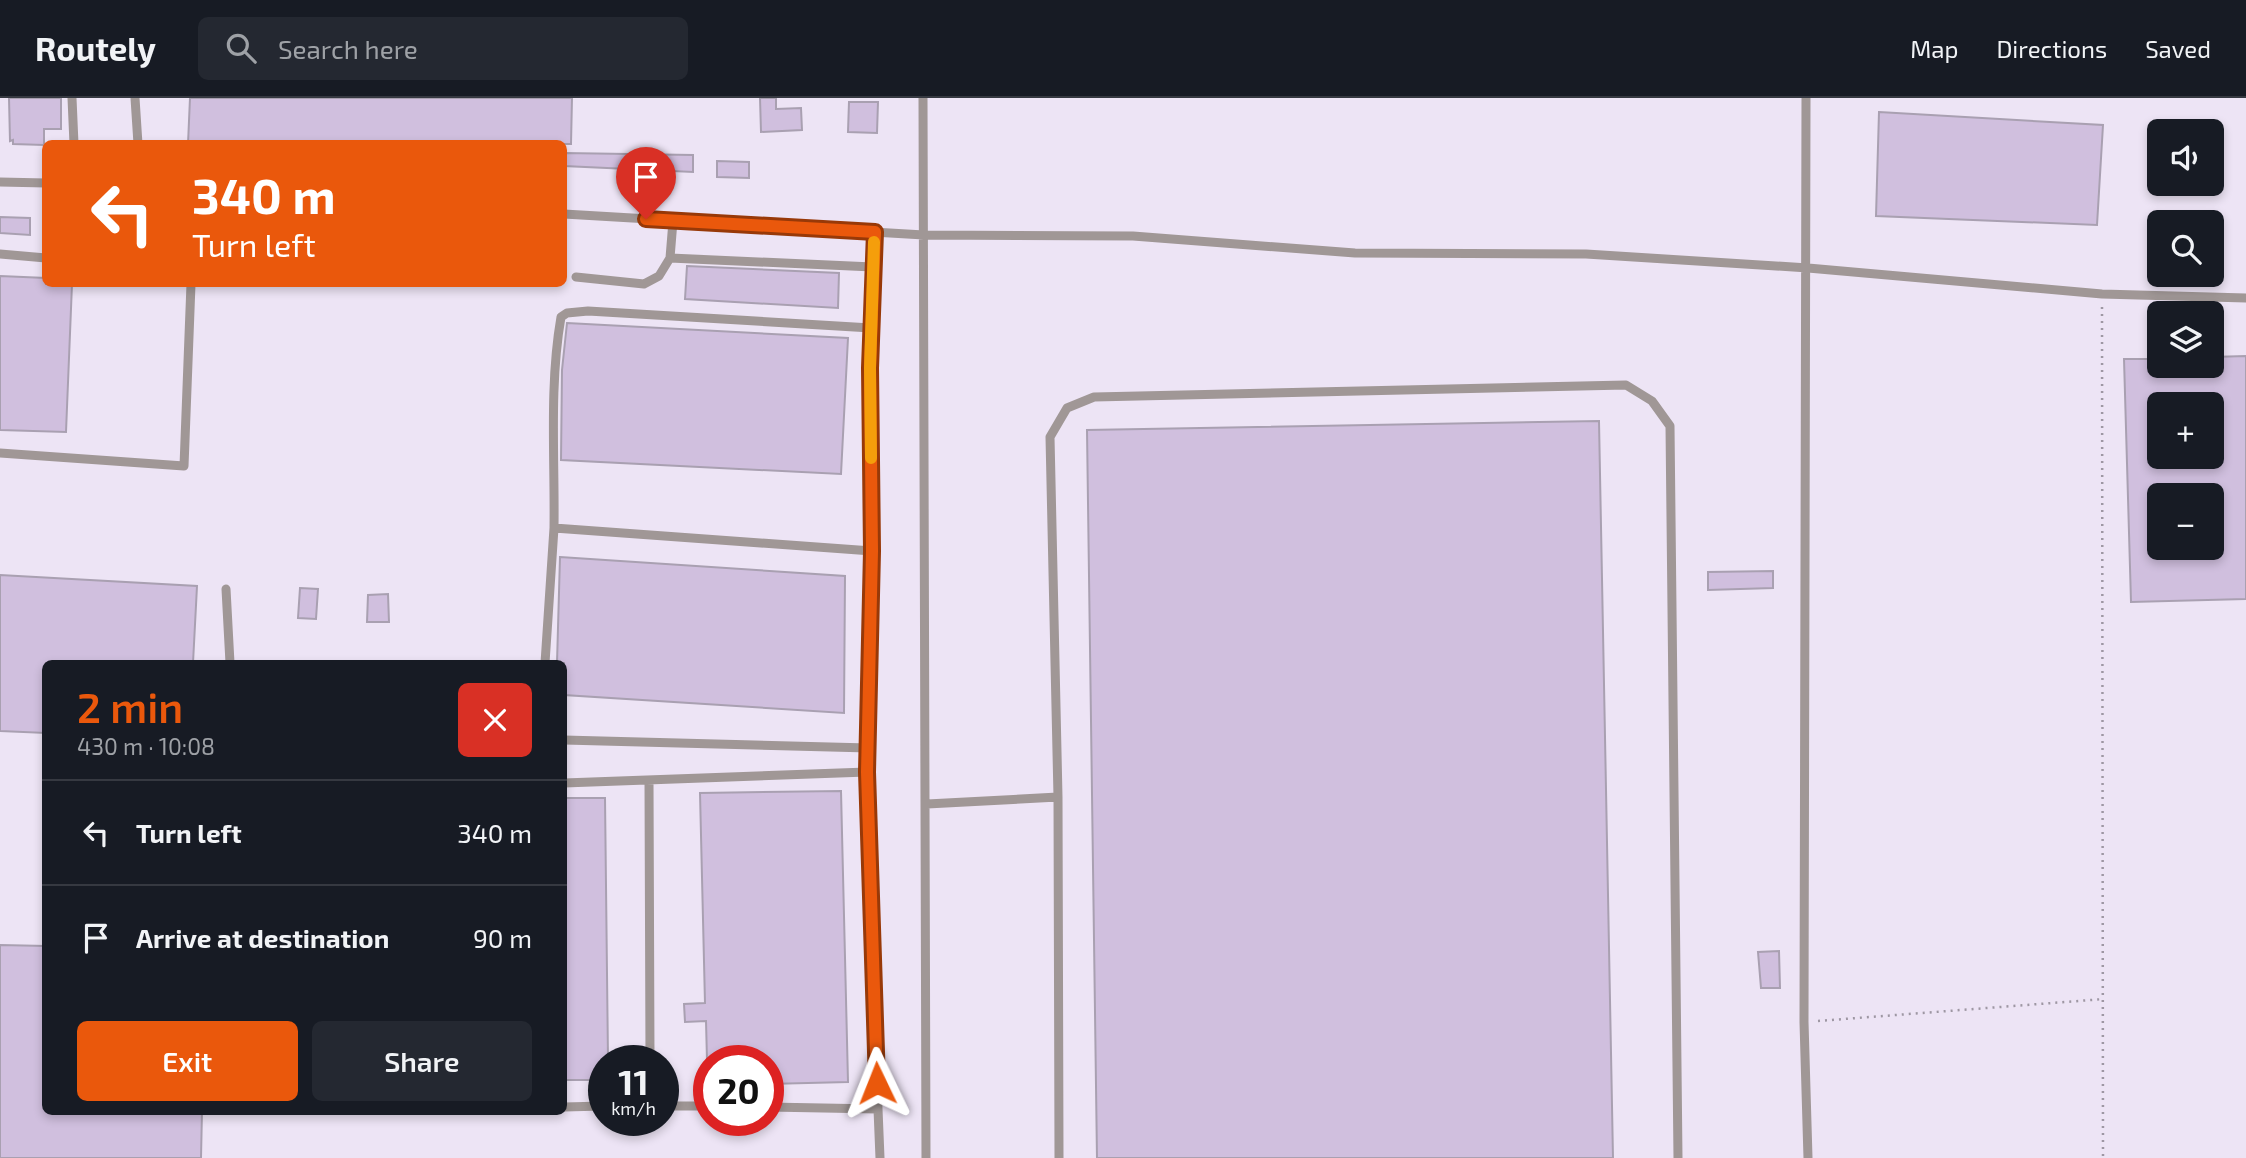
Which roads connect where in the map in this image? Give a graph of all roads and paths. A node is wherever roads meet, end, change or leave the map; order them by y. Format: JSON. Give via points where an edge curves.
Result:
{"nodes":[{"id":1,"x":72,"y":98,"type":"edge"},
{"id":2,"x":135,"y":98,"type":"edge"},
{"id":3,"x":923,"y":98,"type":"edge"},
{"id":4,"x":1806,"y":98,"type":"edge"},
{"id":5,"x":74,"y":140,"type":"edge"},
{"id":6,"x":138,"y":140,"type":"edge"},
{"id":7,"x":0,"y":182,"type":"edge"},
{"id":8,"x":42,"y":183,"type":"edge"},
{"id":9,"x":567,"y":214,"type":"edge"},
{"id":10,"x":673,"y":221,"type":"junction"},
{"id":11,"x":875,"y":232,"type":"junction"},
{"id":12,"x":924,"y":234,"type":"junction"},
{"id":13,"x":0,"y":254,"type":"edge"},
{"id":14,"x":42,"y":258,"type":"edge"},
{"id":15,"x":670,"y":258,"type":"junction"},
{"id":16,"x":873,"y":267,"type":"junction"},
{"id":17,"x":1808,"y":268,"type":"junction"},
{"id":18,"x":576,"y":278,"type":"dead end"},
{"id":19,"x":191,"y":287,"type":"edge"},
{"id":20,"x":2102,"y":294,"type":"junction"},
{"id":21,"x":2246,"y":298,"type":"edge"},
{"id":22,"x":871,"y":328,"type":"junction"},
{"id":23,"x":0,"y":453,"type":"edge"},
{"id":24,"x":554,"y":528,"type":"junction"},
{"id":25,"x":872,"y":551,"type":"junction"},
{"id":26,"x":226,"y":589,"type":"dead end"},
{"id":27,"x":230,"y":660,"type":"edge"},
{"id":28,"x":545,"y":660,"type":"edge"},
{"id":29,"x":567,"y":740,"type":"edge"},
{"id":30,"x":869,"y":748,"type":"junction"},
{"id":31,"x":867,"y":772,"type":"junction"},
{"id":32,"x":649,"y":782,"type":"junction"},
{"id":33,"x":567,"y":783,"type":"edge"},
{"id":34,"x":1058,"y":797,"type":"junction"},
{"id":35,"x":927,"y":804,"type":"junction"},
{"id":36,"x":2104,"y":999,"type":"junction"},
{"id":37,"x":1804,"y":1022,"type":"junction"},
{"id":38,"x":650,"y":1045,"type":"edge"},
{"id":39,"x":588,"y":1106,"type":"edge"},
{"id":40,"x":567,"y":1107,"type":"edge"},
{"id":41,"x":784,"y":1107,"type":"edge"},
{"id":42,"x":878,"y":1109,"type":"junction"},
{"id":43,"x":880,"y":1158,"type":"edge"},
{"id":44,"x":926,"y":1158,"type":"edge"},
{"id":45,"x":1059,"y":1158,"type":"edge"},
{"id":46,"x":1678,"y":1158,"type":"edge"},
{"id":47,"x":1808,"y":1158,"type":"edge"},
{"id":48,"x":2102,"y":1158,"type":"edge"}],
"edges":[{"from":1,"to":5,"type":"lane"},
{"from":2,"to":6,"type":"lane"},
{"from":3,"to":12,"type":"lane"},
{"from":4,"to":17,"type":"lane"},
{"from":7,"to":8,"type":"lane"},
{"from":9,"to":10,"type":"lane"},
{"from":10,"to":11,"type":"lane"},
{"from":10,"to":15,"type":"lane"},
{"from":11,"to":12,"type":"lane"},
{"from":11,"to":16,"type":"lane"},
{"from":12,"to":17,"type":"lane","via":[[1133,236],[1355,253],[1586,254]]},
{"from":12,"to":35,"type":"lane"},
{"from":13,"to":14,"type":"lane"},
{"from":15,"to":16,"type":"lane"},
{"from":15,"to":18,"type":"lane","via":[[659,276],[644,284]]},
{"from":16,"to":22,"type":"lane"},
{"from":17,"to":20,"type":"lane"},
{"from":17,"to":37,"type":"lane"},
{"from":19,"to":23,"type":"lane","via":[[184,466]]},
{"from":20,"to":21,"type":"lane"},
{"from":20,"to":36,"type":"path"},
{"from":22,"to":24,"type":"lane","via":[[567,313],[561,317],[555,383]]},
{"from":22,"to":25,"type":"lane"},
{"from":24,"to":25,"type":"lane"},
{"from":24,"to":28,"type":"lane"},
{"from":25,"to":30,"type":"lane"},
{"from":26,"to":27,"type":"lane"},
{"from":29,"to":30,"type":"lane"},
{"from":30,"to":31,"type":"lane"},
{"from":31,"to":32,"type":"lane"},
{"from":31,"to":42,"type":"lane"},
{"from":32,"to":33,"type":"lane"},
{"from":32,"to":38,"type":"lane"},
{"from":34,"to":35,"type":"lane"},
{"from":34,"to":45,"type":"lane"},
{"from":34,"to":46,"type":"lane","via":[[1050,437],[1067,408],[1094,397],[1626,385],[1652,401],[1670,426]]},
{"from":35,"to":44,"type":"lane"},
{"from":36,"to":37,"type":"path"},
{"from":36,"to":48,"type":"path"},
{"from":37,"to":47,"type":"lane"},
{"from":39,"to":40,"type":"lane"},
{"from":41,"to":42,"type":"lane"},
{"from":42,"to":43,"type":"lane"}]}
